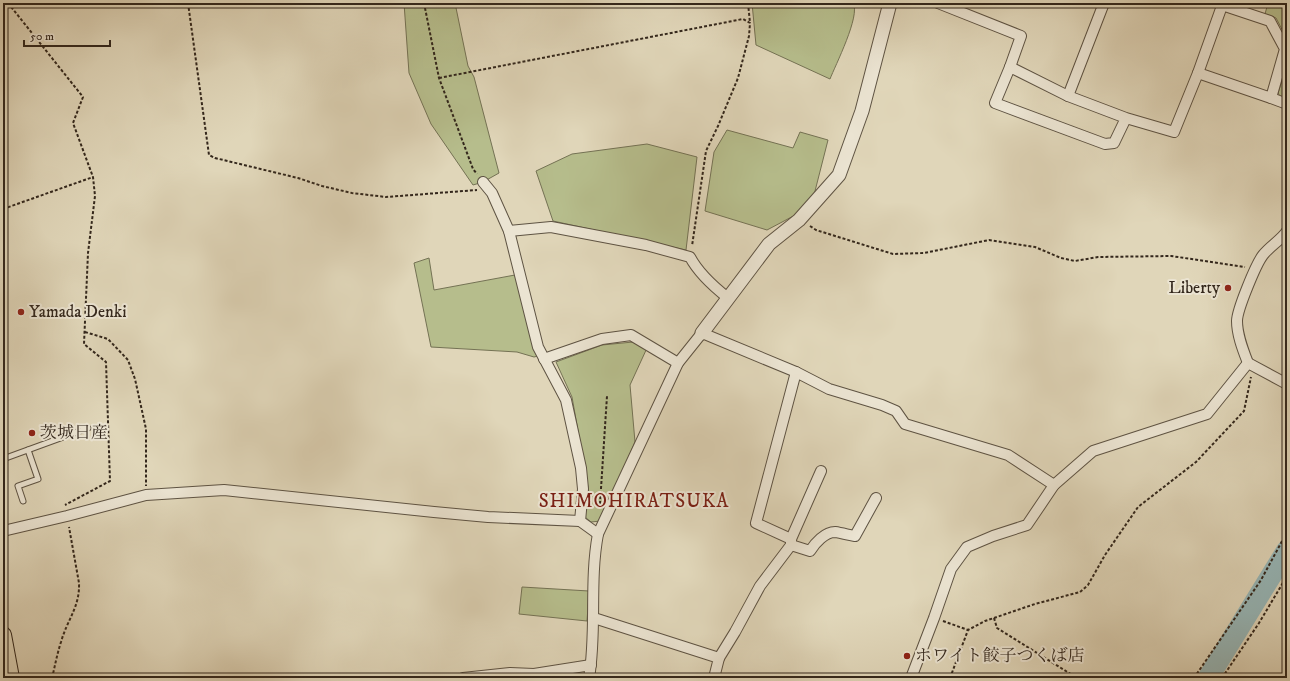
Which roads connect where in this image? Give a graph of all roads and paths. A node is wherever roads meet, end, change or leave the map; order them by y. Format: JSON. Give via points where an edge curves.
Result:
{"nodes":[{"id":1,"x":8,"y":3,"type":"edge"},
{"id":2,"x":188,"y":3,"type":"edge"},
{"id":3,"x":424,"y":3,"type":"edge"},
{"id":4,"x":748,"y":3,"type":"edge"},
{"id":5,"x":890,"y":3,"type":"edge"},
{"id":6,"x":938,"y":3,"type":"edge"},
{"id":7,"x":1104,"y":3,"type":"edge"},
{"id":8,"x":1222,"y":4,"type":"edge"},
{"id":9,"x":750,"y":23,"type":"junction"},
{"id":10,"x":1010,"y":67,"type":"junction"},
{"id":11,"x":1198,"y":73,"type":"junction"},
{"id":12,"x":439,"y":78,"type":"junction"},
{"id":13,"x":1068,"y":96,"type":"junction"},
{"id":14,"x":1271,"y":98,"type":"junction"},
{"id":15,"x":1287,"y":104,"type":"edge"},
{"id":16,"x":1126,"y":118,"type":"junction"},
{"id":17,"x":93,"y":177,"type":"junction"},
{"id":18,"x":483,"y":182,"type":"joint"},
{"id":19,"x":492,"y":193,"type":"junction"},
{"id":20,"x":3,"y":209,"type":"edge"},
{"id":21,"x":799,"y":220,"type":"junction"},
{"id":22,"x":509,"y":231,"type":"junction"},
{"id":23,"x":1287,"y":231,"type":"edge"},
{"id":24,"x":690,"y":258,"type":"junction"},
{"id":25,"x":1254,"y":268,"type":"junction"},
{"id":26,"x":728,"y":298,"type":"junction"},
{"id":27,"x":85,"y":332,"type":"junction"},
{"id":28,"x":702,"y":333,"type":"junction"},
{"id":29,"x":544,"y":359,"type":"junction"},
{"id":30,"x":678,"y":363,"type":"junction"},
{"id":31,"x":1248,"y":363,"type":"junction"},
{"id":32,"x":796,"y":372,"type":"junction"},
{"id":33,"x":1287,"y":384,"type":"edge"},
{"id":34,"x":607,"y":396,"type":"dead end"},
{"id":35,"x":88,"y":428,"type":"dead end"},
{"id":36,"x":28,"y":450,"type":"junction"},
{"id":37,"x":3,"y":459,"type":"edge"},
{"id":38,"x":821,"y":471,"type":"dead end"},
{"id":39,"x":1054,"y":485,"type":"junction"},
{"id":40,"x":146,"y":495,"type":"junction"},
{"id":41,"x":876,"y":498,"type":"dead end"},
{"id":42,"x":23,"y":501,"type":"dead end"},
{"id":43,"x":599,"y":510,"type":"dead end"},
{"id":44,"x":67,"y":516,"type":"junction"},
{"id":45,"x":580,"y":521,"type":"junction"},
{"id":46,"x":3,"y":531,"type":"edge"},
{"id":47,"x":1287,"y":532,"type":"edge"},
{"id":48,"x":598,"y":534,"type":"junction"},
{"id":49,"x":791,"y":542,"type":"junction"},
{"id":50,"x":1287,"y":576,"type":"edge"},
{"id":51,"x":594,"y":618,"type":"junction"},
{"id":52,"x":934,"y":618,"type":"junction"},
{"id":53,"x":994,"y":618,"type":"junction"},
{"id":54,"x":968,"y":630,"type":"junction"},
{"id":55,"x":3,"y":635,"type":"edge"},
{"id":56,"x":719,"y":658,"type":"junction"},
{"id":57,"x":591,"y":665,"type":"junction"},
{"id":58,"x":11,"y":678,"type":"edge"},
{"id":59,"x":52,"y":678,"type":"edge"},
{"id":60,"x":463,"y":678,"type":"edge"},
{"id":61,"x":589,"y":678,"type":"edge"},
{"id":62,"x":714,"y":678,"type":"edge"},
{"id":63,"x":911,"y":678,"type":"edge"},
{"id":64,"x":950,"y":678,"type":"edge"},
{"id":65,"x":1077,"y":678,"type":"edge"},
{"id":66,"x":1194,"y":678,"type":"edge"},
{"id":67,"x":1222,"y":678,"type":"edge"}],
"edges":[{"from":1,"to":17,"type":"path","via":[[83,97],[73,124]]},
{"from":2,"to":19,"type":"path","via":[[209,156],[352,193],[386,197],[480,190]]},
{"from":3,"to":12,"type":"path"},
{"from":4,"to":9,"type":"path"},
{"from":5,"to":21,"type":"street","via":[[862,111],[839,175]]},
{"from":6,"to":10,"type":"street","via":[[1020,36]]},
{"from":7,"to":13,"type":"street"},
{"from":8,"to":11,"type":"street"},
{"from":8,"to":14,"type":"street","via":[[1270,21],[1285,49]]},
{"from":9,"to":12,"type":"path","via":[[743,19]]},
{"from":9,"to":24,"type":"path","via":[[738,78],[706,152]]},
{"from":10,"to":13,"type":"street"},
{"from":10,"to":16,"type":"street","via":[[995,103],[1105,144],[1114,143]]},
{"from":11,"to":14,"type":"street"},
{"from":11,"to":16,"type":"street","via":[[1174,132]]},
{"from":12,"to":18,"type":"path","via":[[473,169]]},
{"from":13,"to":16,"type":"street"},
{"from":14,"to":15,"type":"street"},
{"from":17,"to":20,"type":"path"},
{"from":17,"to":27,"type":"path","via":[[95,196],[88,253]]},
{"from":18,"to":19,"type":"street"},
{"from":19,"to":22,"type":"street"},
{"from":21,"to":25,"type":"path","via":[[816,230],[893,254],[924,253],[989,240],[1035,247],[1075,261],[1098,257],[1171,256]]},
{"from":21,"to":26,"type":"street","via":[[769,244]]},
{"from":22,"to":24,"type":"street","via":[[550,227],[646,245]]},
{"from":22,"to":29,"type":"street","via":[[538,347]]},
{"from":23,"to":25,"type":"street"},
{"from":24,"to":26,"type":"street"},
{"from":25,"to":31,"type":"street","via":[[1237,320],[1241,346]]},
{"from":26,"to":28,"type":"street"},
{"from":27,"to":40,"type":"path","via":[[108,339],[128,360],[146,429]]},
{"from":27,"to":44,"type":"path","via":[[84,344],[106,362],[110,481],[65,505]]},
{"from":28,"to":30,"type":"street"},
{"from":28,"to":32,"type":"street"},
{"from":29,"to":30,"type":"street","via":[[602,339],[631,335]]},
{"from":29,"to":45,"type":"street","via":[[566,400],[583,489]]},
{"from":30,"to":48,"type":"street"},
{"from":31,"to":33,"type":"street"},
{"from":31,"to":39,"type":"street","via":[[1208,414],[1093,451]]},
{"from":31,"to":53,"type":"path","via":[[1251,376],[1244,411],[1196,462],[1138,507],[1088,585],[1080,592]]},
{"from":32,"to":39,"type":"street","via":[[829,389],[896,411],[905,424],[1008,455]]},
{"from":32,"to":49,"type":"street","via":[[756,524]]},
{"from":34,"to":43,"type":"path"},
{"from":35,"to":36,"type":"lane"},
{"from":36,"to":37,"type":"lane"},
{"from":36,"to":42,"type":"lane","via":[[38,479],[18,486]]},
{"from":38,"to":49,"type":"street"},
{"from":39,"to":52,"type":"street","via":[[1027,525],[967,547],[951,569]]},
{"from":40,"to":44,"type":"street"},
{"from":40,"to":45,"type":"street","via":[[231,490],[488,517]]},
{"from":41,"to":49,"type":"street","via":[[855,536],[834,532],[825,535],[810,551]]},
{"from":44,"to":46,"type":"street"},
{"from":44,"to":59,"type":"path","via":[[79,591],[75,610],[61,640]]},
{"from":45,"to":48,"type":"street"},
{"from":47,"to":66,"type":"path","via":[[1261,580]]},
{"from":48,"to":51,"type":"street","via":[[594,552]]},
{"from":49,"to":56,"type":"street","via":[[760,586]]},
{"from":50,"to":67,"type":"path"},
{"from":51,"to":56,"type":"street"},
{"from":51,"to":57,"type":"street"},
{"from":52,"to":54,"type":"path"},
{"from":52,"to":63,"type":"street"},
{"from":53,"to":54,"type":"path"},
{"from":53,"to":65,"type":"path","via":[[997,628]]},
{"from":54,"to":64,"type":"path"},
{"from":55,"to":58,"type":"main road"},
{"from":56,"to":62,"type":"street"},
{"from":57,"to":60,"type":"street","via":[[534,674]]},
{"from":57,"to":61,"type":"street"}]}
